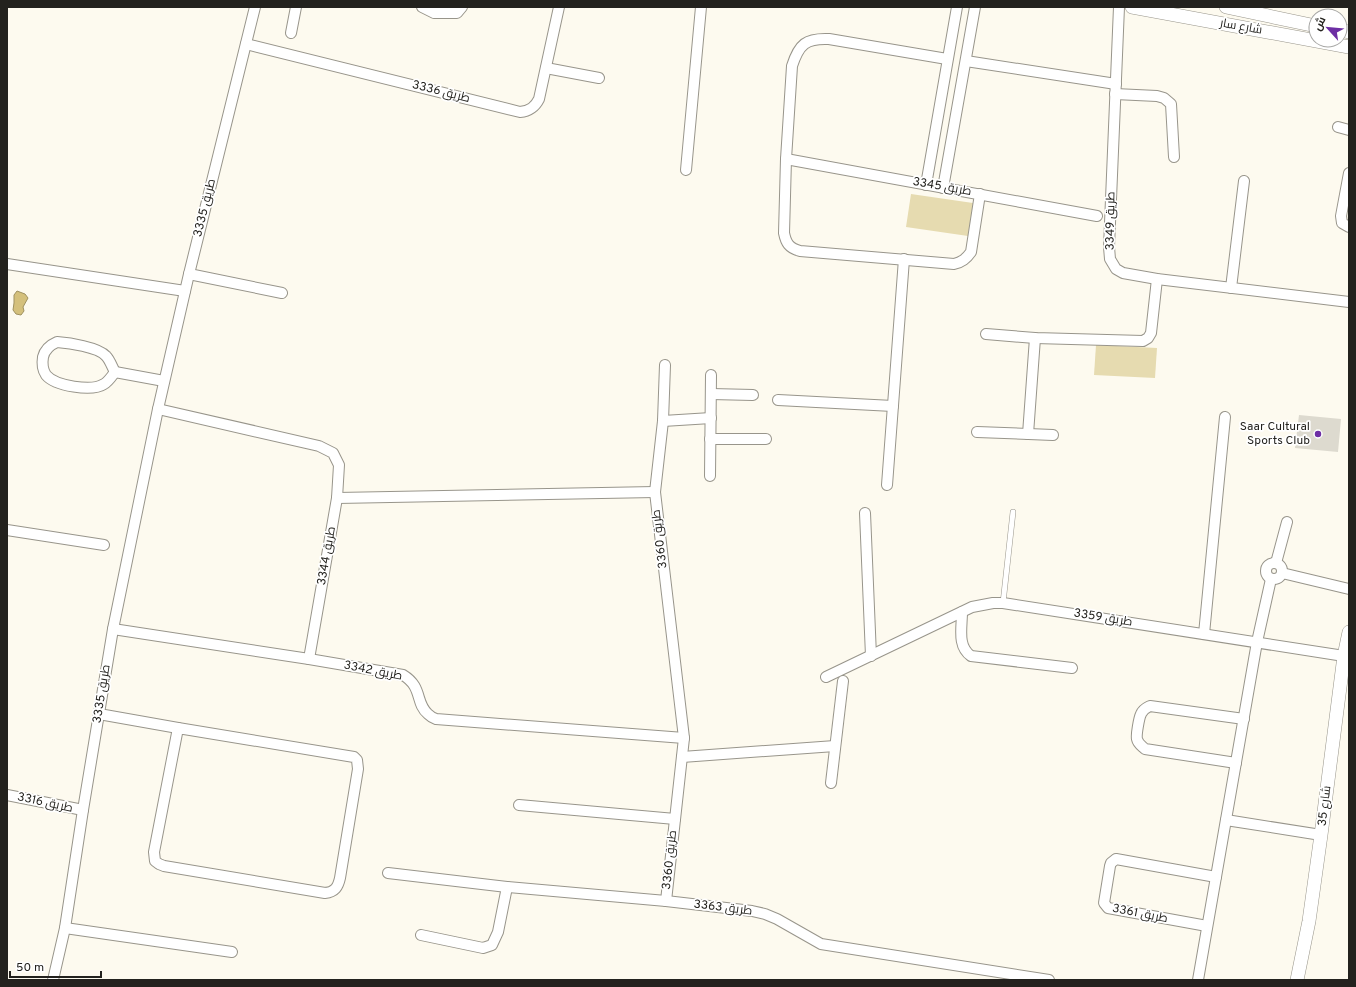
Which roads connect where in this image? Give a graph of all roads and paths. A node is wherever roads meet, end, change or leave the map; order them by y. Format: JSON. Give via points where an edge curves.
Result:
{"nodes":[{"id":1,"x":255,"y":7,"type":"edge"},
{"id":2,"x":296,"y":7,"type":"edge"},
{"id":3,"x":422,"y":7,"type":"edge"},
{"id":4,"x":462,"y":7,"type":"edge"},
{"id":5,"x":559,"y":7,"type":"edge"},
{"id":6,"x":701,"y":7,"type":"edge"},
{"id":7,"x":957,"y":7,"type":"edge"},
{"id":8,"x":975,"y":7,"type":"edge"},
{"id":9,"x":1119,"y":7,"type":"edge"},
{"id":10,"x":1132,"y":7,"type":"edge"},
{"id":11,"x":1226,"y":7,"type":"edge"},
{"id":12,"x":1308,"y":24,"type":"edge"},
{"id":13,"x":291,"y":33,"type":"dead end"},
{"id":14,"x":246,"y":44,"type":"junction"},
{"id":15,"x":1349,"y":47,"type":"edge"},
{"id":16,"x":949,"y":49,"type":"junction"},
{"id":17,"x":966,"y":61,"type":"junction"},
{"id":18,"x":947,"y":63,"type":"junction"},
{"id":19,"x":546,"y":68,"type":"junction"},
{"id":20,"x":599,"y":78,"type":"dead end"},
{"id":21,"x":1116,"y":89,"type":"junction"},
{"id":22,"x":1338,"y":127,"type":"dead end"},
{"id":23,"x":1349,"y":130,"type":"edge"},
{"id":24,"x":1174,"y":157,"type":"dead end"},
{"id":25,"x":786,"y":159,"type":"junction"},
{"id":26,"x":686,"y":170,"type":"dead end"},
{"id":27,"x":1349,"y":173,"type":"edge"},
{"id":28,"x":1244,"y":181,"type":"dead end"},
{"id":29,"x":926,"y":185,"type":"junction"},
{"id":30,"x":943,"y":188,"type":"junction"},
{"id":31,"x":980,"y":194,"type":"junction"},
{"id":32,"x":1097,"y":216,"type":"dead end"},
{"id":33,"x":1349,"y":227,"type":"edge"},
{"id":34,"x":904,"y":259,"type":"junction"},
{"id":35,"x":7,"y":264,"type":"edge"},
{"id":36,"x":189,"y":274,"type":"junction"},
{"id":37,"x":1157,"y":279,"type":"junction"},
{"id":38,"x":1231,"y":288,"type":"junction"},
{"id":39,"x":185,"y":291,"type":"junction"},
{"id":40,"x":282,"y":294,"type":"dead end"},
{"id":41,"x":1349,"y":302,"type":"edge"},
{"id":42,"x":986,"y":334,"type":"dead end"},
{"id":43,"x":1035,"y":338,"type":"junction"},
{"id":44,"x":665,"y":365,"type":"dead end"},
{"id":45,"x":115,"y":372,"type":"junction"},
{"id":46,"x":711,"y":375,"type":"dead end"},
{"id":47,"x":164,"y":381,"type":"junction"},
{"id":48,"x":711,"y":394,"type":"junction"},
{"id":49,"x":753,"y":395,"type":"dead end"},
{"id":50,"x":778,"y":400,"type":"dead end"},
{"id":51,"x":893,"y":406,"type":"junction"},
{"id":52,"x":158,"y":409,"type":"junction"},
{"id":53,"x":1225,"y":417,"type":"dead end"},
{"id":54,"x":711,"y":418,"type":"junction"},
{"id":55,"x":663,"y":421,"type":"junction"},
{"id":56,"x":977,"y":432,"type":"dead end"},
{"id":57,"x":1028,"y":434,"type":"junction"},
{"id":58,"x":1053,"y":435,"type":"dead end"},
{"id":59,"x":710,"y":439,"type":"junction"},
{"id":60,"x":766,"y":439,"type":"dead end"},
{"id":61,"x":710,"y":476,"type":"dead end"},
{"id":62,"x":887,"y":485,"type":"dead end"},
{"id":63,"x":655,"y":492,"type":"junction"},
{"id":64,"x":337,"y":498,"type":"junction"},
{"id":65,"x":1013,"y":512,"type":"dead end"},
{"id":66,"x":865,"y":513,"type":"dead end"},
{"id":67,"x":1287,"y":522,"type":"dead end"},
{"id":68,"x":7,"y":530,"type":"edge"},
{"id":69,"x":104,"y":545,"type":"dead end"},
{"id":70,"x":1276,"y":563,"type":"junction"},
{"id":71,"x":1282,"y":573,"type":"junction"},
{"id":72,"x":1271,"y":579,"type":"junction"},
{"id":73,"x":1349,"y":589,"type":"edge"},
{"id":74,"x":1003,"y":603,"type":"junction"},
{"id":75,"x":962,"y":612,"type":"junction"},
{"id":76,"x":113,"y":629,"type":"junction"},
{"id":77,"x":1349,"y":632,"type":"edge"},
{"id":78,"x":1204,"y":634,"type":"junction"},
{"id":79,"x":1257,"y":642,"type":"junction"},
{"id":80,"x":871,"y":656,"type":"junction"},
{"id":81,"x":1344,"y":656,"type":"junction"},
{"id":82,"x":309,"y":659,"type":"junction"},
{"id":83,"x":1072,"y":668,"type":"dead end"},
{"id":84,"x":826,"y":677,"type":"dead end"},
{"id":85,"x":843,"y":681,"type":"dead end"},
{"id":86,"x":99,"y":714,"type":"junction"},
{"id":87,"x":1244,"y":719,"type":"junction"},
{"id":88,"x":178,"y":728,"type":"junction"},
{"id":89,"x":684,"y":738,"type":"junction"},
{"id":90,"x":835,"y":746,"type":"junction"},
{"id":91,"x":682,"y":757,"type":"junction"},
{"id":92,"x":1236,"y":763,"type":"junction"},
{"id":93,"x":831,"y":783,"type":"dead end"},
{"id":94,"x":7,"y":795,"type":"edge"},
{"id":95,"x":519,"y":805,"type":"dead end"},
{"id":96,"x":83,"y":810,"type":"junction"},
{"id":97,"x":675,"y":819,"type":"junction"},
{"id":98,"x":1226,"y":820,"type":"junction"},
{"id":99,"x":1321,"y":835,"type":"junction"},
{"id":100,"x":388,"y":873,"type":"dead end"},
{"id":101,"x":1216,"y":877,"type":"junction"},
{"id":102,"x":507,"y":888,"type":"junction"},
{"id":103,"x":666,"y":901,"type":"junction"},
{"id":104,"x":1207,"y":926,"type":"junction"},
{"id":105,"x":66,"y":928,"type":"junction"},
{"id":106,"x":421,"y":934,"type":"dead end"},
{"id":107,"x":232,"y":952,"type":"dead end"},
{"id":108,"x":53,"y":980,"type":"edge"},
{"id":109,"x":1049,"y":980,"type":"edge"},
{"id":110,"x":1198,"y":980,"type":"edge"},
{"id":111,"x":1297,"y":980,"type":"edge"}],
"edges":[{"from":1,"to":14,"type":"street","name":"طريق 3335"},
{"from":2,"to":13,"type":"street"},
{"from":3,"to":4,"type":"street","via":[[434,13],[457,13]]},
{"from":5,"to":19,"type":"street","name":"طريق 3336"},
{"from":6,"to":26,"type":"street"},
{"from":7,"to":16,"type":"street"},
{"from":8,"to":17,"type":"street"},
{"from":9,"to":21,"type":"street","name":"طريق 3349"},
{"from":10,"to":15,"type":"street","name":"شارع سار"},
{"from":11,"to":12,"type":"street","name":"شارع سار"},
{"from":14,"to":19,"type":"street","name":"طريق 3336","via":[[520,112],[527,112],[540,99]]},
{"from":14,"to":36,"type":"street","name":"طريق 3335"},
{"from":16,"to":17,"type":"street"},
{"from":16,"to":18,"type":"street"},
{"from":17,"to":18,"type":"street"},
{"from":17,"to":21,"type":"street"},
{"from":17,"to":30,"type":"street"},
{"from":18,"to":25,"type":"street","via":[[829,39],[816,39],[804,44],[796,54],[792,66]]},
{"from":18,"to":29,"type":"street"},
{"from":19,"to":20,"type":"street"},
{"from":21,"to":24,"type":"street","via":[[1157,96],[1171,104]]},
{"from":21,"to":37,"type":"street","name":"طريق 3349","via":[[1110,259],[1116,269],[1123,273]]},
{"from":22,"to":23,"type":"street"},
{"from":25,"to":29,"type":"street","name":"طريق 3345"},
{"from":25,"to":34,"type":"street","via":[[784,233],[791,248],[800,251]]},
{"from":27,"to":33,"type":"street","via":[[1341,216],[1342,223]]},
{"from":28,"to":38,"type":"street"},
{"from":29,"to":30,"type":"street","name":"طريق 3345"},
{"from":30,"to":31,"type":"street","name":"طريق 3345"},
{"from":31,"to":32,"type":"street","name":"طريق 3345"},
{"from":31,"to":34,"type":"street","via":[[973,245],[967,258],[954,264]]},
{"from":34,"to":51,"type":"street"},
{"from":35,"to":39,"type":"street"},
{"from":36,"to":39,"type":"street","name":"طريق 3335"},
{"from":36,"to":40,"type":"street"},
{"from":37,"to":38,"type":"street","name":"طريق 3349"},
{"from":37,"to":43,"type":"street","via":[[1151,333],[1143,341]]},
{"from":38,"to":41,"type":"street","name":"طريق 3349"},
{"from":39,"to":47,"type":"street","name":"طريق 3335"},
{"from":42,"to":43,"type":"street"},
{"from":43,"to":57,"type":"street"},
{"from":44,"to":55,"type":"street","name":"طريق 3360"},
{"from":45,"to":45,"type":"street","via":[[104,384],[94,387],[56,382],[46,374],[42,364],[44,351],[57,342],[96,350],[105,355]]},
{"from":45,"to":47,"type":"street"},
{"from":46,"to":48,"type":"street"},
{"from":47,"to":52,"type":"street","name":"طريق 3335"},
{"from":48,"to":49,"type":"street"},
{"from":48,"to":54,"type":"street"},
{"from":50,"to":51,"type":"street"},
{"from":51,"to":62,"type":"street"},
{"from":52,"to":64,"type":"street","name":"طريق 3344","via":[[320,446],[333,453],[339,465]]},
{"from":52,"to":76,"type":"street","name":"طريق 3335"},
{"from":53,"to":78,"type":"street"},
{"from":54,"to":55,"type":"street"},
{"from":54,"to":59,"type":"street"},
{"from":55,"to":63,"type":"street","name":"طريق 3360"},
{"from":56,"to":57,"type":"street"},
{"from":57,"to":58,"type":"street"},
{"from":59,"to":60,"type":"street"},
{"from":59,"to":61,"type":"street"},
{"from":63,"to":64,"type":"street"},
{"from":63,"to":89,"type":"street","name":"طريق 3360"},
{"from":64,"to":82,"type":"street","name":"طريق 3344"},
{"from":65,"to":74,"type":"lane"},
{"from":66,"to":80,"type":"street"},
{"from":67,"to":70,"type":"street"},
{"from":68,"to":69,"type":"street"},
{"from":70,"to":71,"type":"street","via":[[1281,567]]},
{"from":70,"to":72,"type":"street","via":[[1267,567],[1266,574]]},
{"from":71,"to":72,"type":"street","via":[[1279,578]]},
{"from":71,"to":73,"type":"street"},
{"from":72,"to":79,"type":"street"},
{"from":74,"to":75,"type":"street","name":"طريق 3359","via":[[982,604]]},
{"from":74,"to":78,"type":"street","name":"طريق 3359"},
{"from":75,"to":80,"type":"street","name":"طريق 3359"},
{"from":75,"to":83,"type":"street","via":[[962,645],[965,652],[972,656]]},
{"from":76,"to":82,"type":"street","name":"طريق 3342"},
{"from":76,"to":86,"type":"street","name":"طريق 3335"},
{"from":77,"to":81,"type":"street","name":"شارع 35"},
{"from":78,"to":79,"type":"street","name":"طريق 3359"},
{"from":79,"to":81,"type":"street","name":"طريق 3359"},
{"from":79,"to":87,"type":"street"},
{"from":80,"to":84,"type":"street","name":"طريق 3359"},
{"from":81,"to":99,"type":"street","name":"شارع 35"},
{"from":82,"to":89,"type":"street","name":"طريق 3342","via":[[403,675],[416,686],[427,714],[436,719]]},
{"from":85,"to":90,"type":"street"},
{"from":86,"to":88,"type":"street"},
{"from":86,"to":96,"type":"street","name":"طريق 3335"},
{"from":87,"to":92,"type":"street"},
{"from":87,"to":92,"type":"street","via":[[1150,706],[1141,714],[1139,720],[1137,739],[1145,749]]},
{"from":88,"to":88,"type":"street","via":[[354,757],[357,760],[358,769],[336,889],[325,893],[164,866],[155,861],[154,852]]},
{"from":89,"to":91,"type":"street","name":"طريق 3360"},
{"from":90,"to":91,"type":"street"},
{"from":90,"to":93,"type":"street"},
{"from":91,"to":97,"type":"street","name":"طريق 3360"},
{"from":92,"to":98,"type":"street"},
{"from":94,"to":96,"type":"street","name":"طريق 3316"},
{"from":95,"to":97,"type":"street"},
{"from":96,"to":105,"type":"street","name":"طريق 3335"},
{"from":97,"to":103,"type":"street","name":"طريق 3360"},
{"from":98,"to":99,"type":"street"},
{"from":98,"to":101,"type":"street"},
{"from":99,"to":111,"type":"street","name":"شارع 35","via":[[1309,921]]},
{"from":100,"to":102,"type":"street","name":"طريق 3363"},
{"from":101,"to":104,"type":"street"},
{"from":101,"to":104,"type":"street","name":"طريق 3361","via":[[1116,859],[1110,866],[1104,903],[1108,908]]},
{"from":102,"to":103,"type":"street","name":"طريق 3363"},
{"from":102,"to":106,"type":"street","via":[[498,932],[492,946],[483,948]]},
{"from":103,"to":109,"type":"street","name":"طريق 3363","via":[[765,914],[821,944]]},
{"from":104,"to":110,"type":"street"},
{"from":105,"to":107,"type":"street"},
{"from":105,"to":108,"type":"street","name":"طريق 3335"}]}
